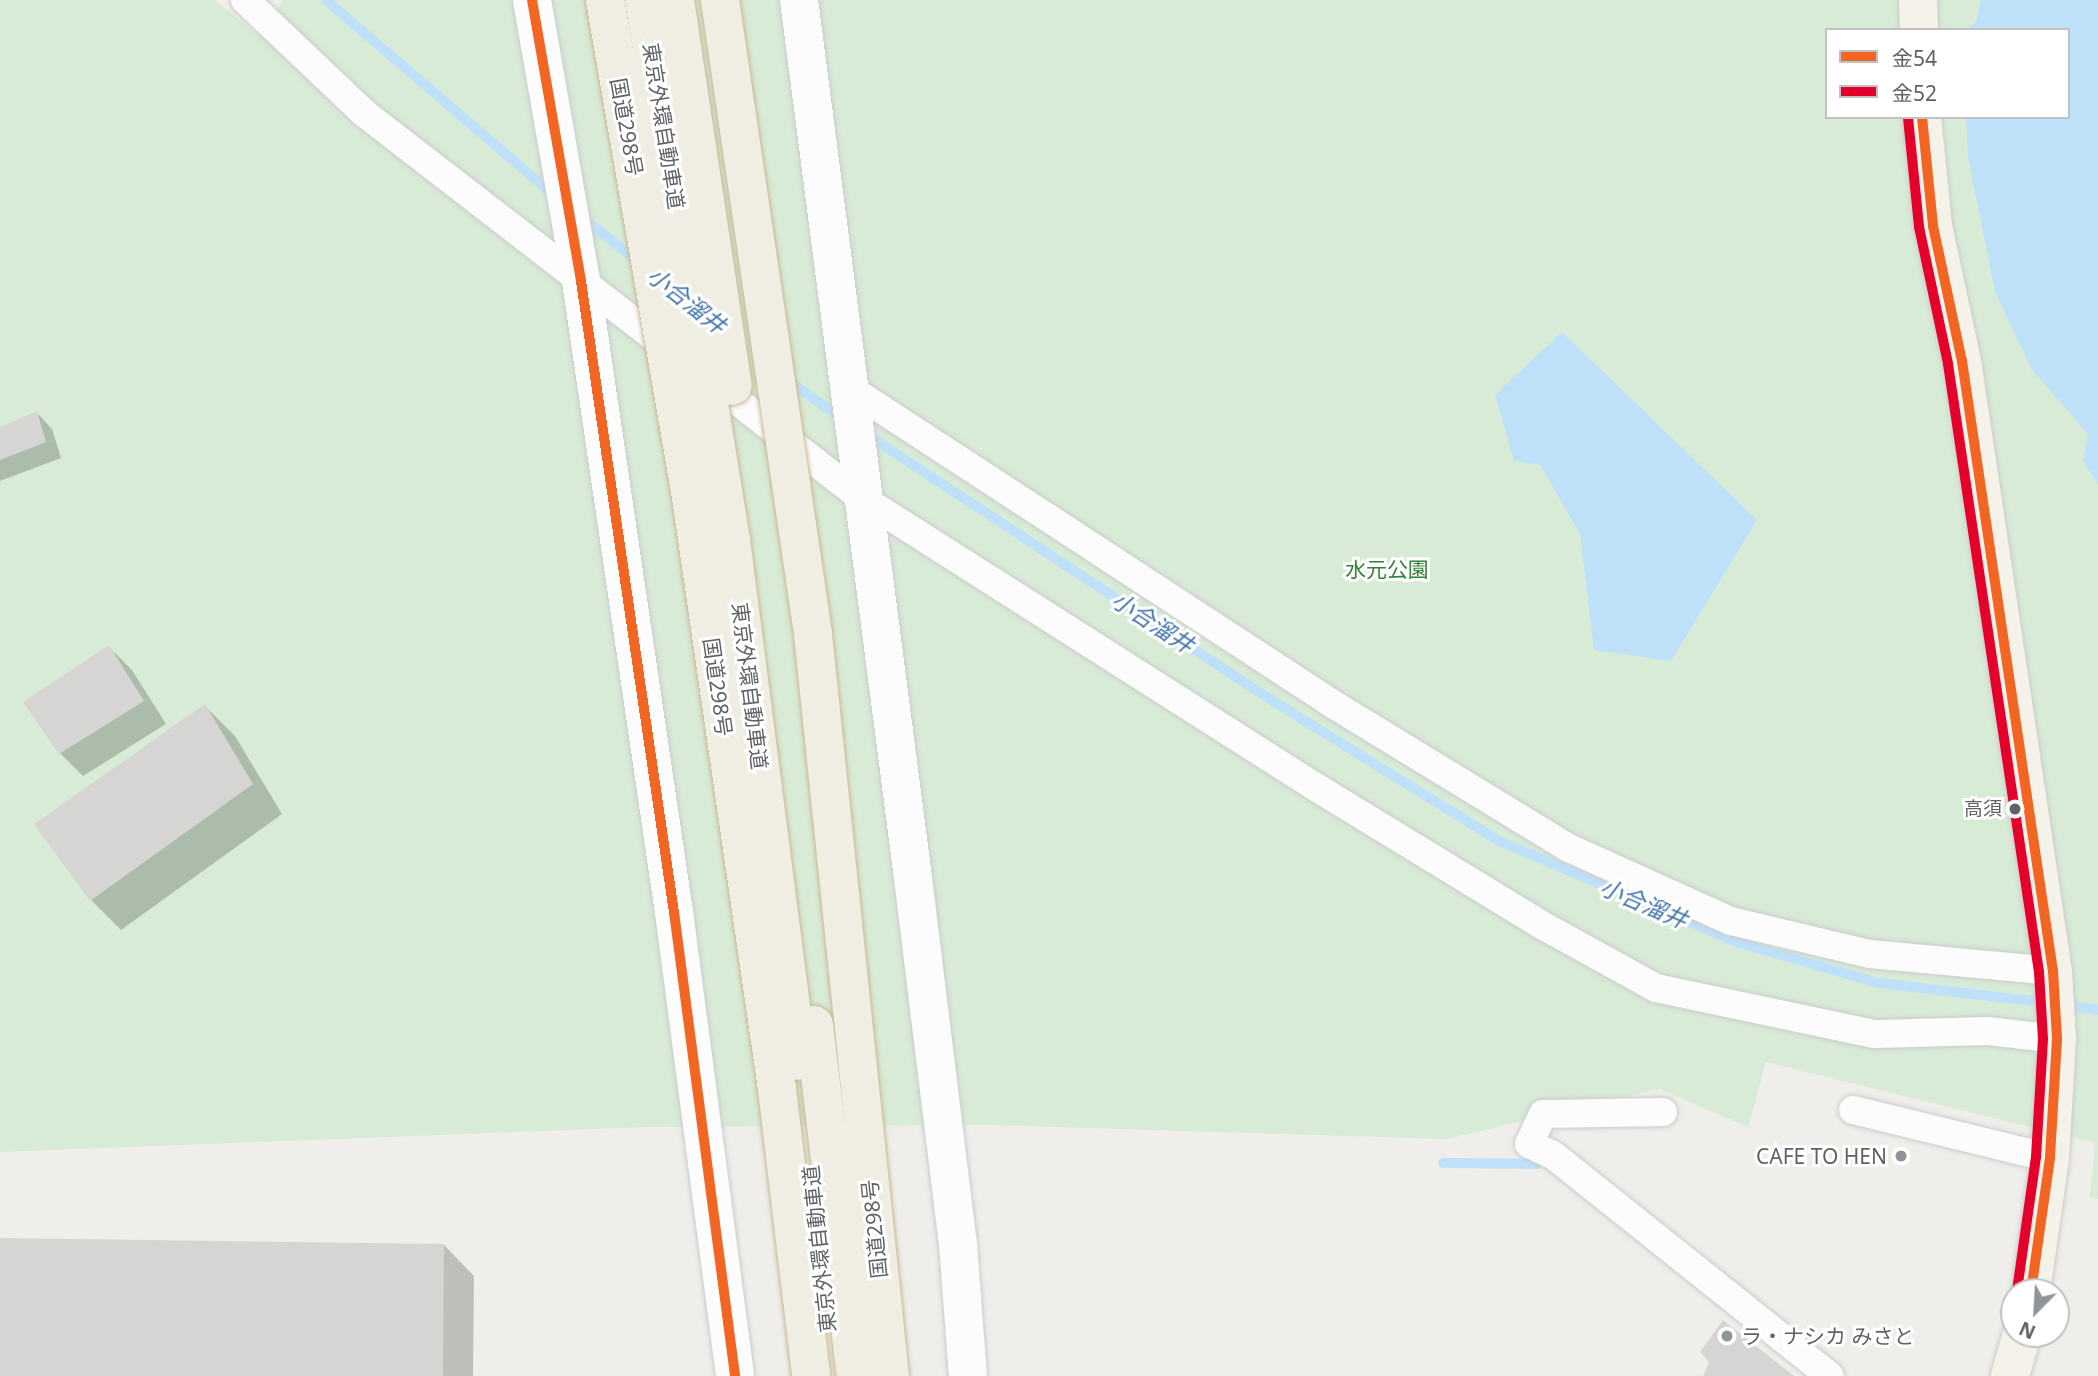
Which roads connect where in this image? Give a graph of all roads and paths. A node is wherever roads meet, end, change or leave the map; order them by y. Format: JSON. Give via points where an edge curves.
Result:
{"nodes":[{"id":1,"x":245,"y":0,"type":"edge"},
{"id":2,"x":532,"y":0,"type":"edge"},
{"id":3,"x":605,"y":0,"type":"edge"},
{"id":4,"x":644,"y":0,"type":"edge"},
{"id":5,"x":674,"y":0,"type":"edge"},
{"id":6,"x":720,"y":0,"type":"edge"},
{"id":7,"x":799,"y":0,"type":"edge"},
{"id":8,"x":1918,"y":0,"type":"edge"},
{"id":9,"x":1919,"y":28,"type":"edge"},
{"id":10,"x":1922,"y":119,"type":"edge"},
{"id":11,"x":581,"y":281,"type":"junction"},
{"id":12,"x":853,"y":395,"type":"junction"},
{"id":13,"x":863,"y":499,"type":"junction"},
{"id":14,"x":2053,"y":975,"type":"junction"},
{"id":15,"x":2056,"y":1033,"type":"junction"},
{"id":16,"x":1853,"y":1110,"type":"dead end"},
{"id":17,"x":1664,"y":1112,"type":"dead end"},
{"id":18,"x":2050,"y":1158,"type":"junction"},
{"id":19,"x":2033,"y":1278,"type":"edge"},
{"id":20,"x":2018,"y":1348,"type":"edge"},
{"id":21,"x":735,"y":1376,"type":"edge"},
{"id":22,"x":811,"y":1376,"type":"edge"},
{"id":23,"x":834,"y":1376,"type":"edge"},
{"id":24,"x":856,"y":1376,"type":"edge"},
{"id":25,"x":890,"y":1376,"type":"edge"},
{"id":26,"x":968,"y":1376,"type":"edge"},
{"id":27,"x":1830,"y":1376,"type":"edge"},
{"id":28,"x":2010,"y":1376,"type":"edge"}],
"edges":[{"from":1,"to":11,"type":"street","via":[[364,113]]},
{"from":2,"to":11,"type":"street"},
{"from":3,"to":22,"type":"highway","name":"国道298号","bridge":true,"via":[[691,497],[776,1089]]},
{"from":4,"to":23,"type":"highway","name":"東京外環自動車道","bridge":true,"via":[[733,554]]},
{"from":5,"to":24,"type":"highway","name":"東京外環自動車道","bridge":true,"via":[[761,573]]},
{"from":6,"to":25,"type":"highway","name":"国道298号","bridge":true,"via":[[813,634]]},
{"from":7,"to":12,"type":"street"},
{"from":8,"to":9,"type":"main road"},
{"from":10,"to":14,"type":"main road","via":[[1933,226],[1962,361]]},
{"from":11,"to":13,"type":"street"},
{"from":11,"to":21,"type":"street","via":[[674,912]]},
{"from":12,"to":13,"type":"street"},
{"from":12,"to":14,"type":"street","via":[[1336,706],[1569,848],[1731,921],[1870,954]]},
{"from":13,"to":15,"type":"street","via":[[1326,793],[1540,924],[1656,988],[1875,1034]]},
{"from":13,"to":26,"type":"street","via":[[958,1244]]},
{"from":14,"to":15,"type":"main road"},
{"from":15,"to":18,"type":"main road"},
{"from":16,"to":18,"type":"street"},
{"from":17,"to":27,"type":"street","via":[[1543,1114],[1529,1144],[1553,1155]]},
{"from":18,"to":19,"type":"main road"},
{"from":20,"to":28,"type":"main road"}]}
